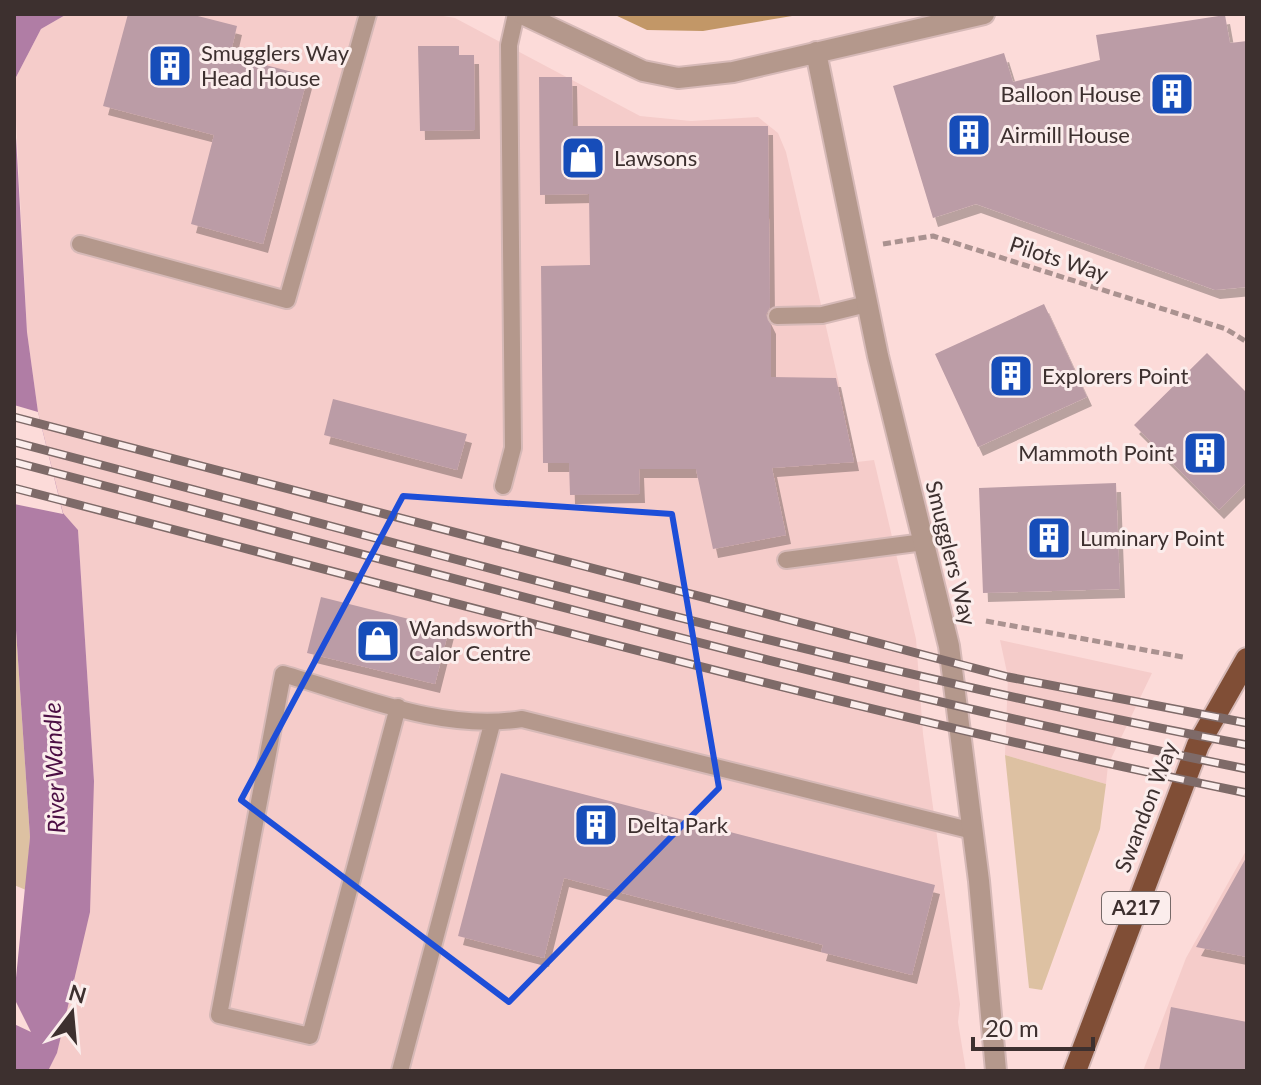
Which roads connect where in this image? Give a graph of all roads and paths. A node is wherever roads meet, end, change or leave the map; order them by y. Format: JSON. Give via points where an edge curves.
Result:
{"nodes":[{"id":1,"x":368,"y":14,"type":"edge"},
{"id":2,"x":519,"y":14,"type":"edge"},
{"id":3,"x":984,"y":14,"type":"edge"},
{"id":4,"x":816,"y":52,"type":"junction"},
{"id":5,"x":80,"y":244,"type":"dead end"},
{"id":6,"x":856,"y":248,"type":"junction"},
{"id":7,"x":867,"y":304,"type":"junction"},
{"id":8,"x":777,"y":316,"type":"dead end"},
{"id":9,"x":1247,"y":342,"type":"edge"},
{"id":10,"x":503,"y":486,"type":"dead end"},
{"id":11,"x":924,"y":542,"type":"junction"},
{"id":12,"x":786,"y":560,"type":"dead end"},
{"id":13,"x":986,"y":621,"type":"dead end"},
{"id":14,"x":1183,"y":657,"type":"dead end"},
{"id":15,"x":1247,"y":659,"type":"edge"},
{"id":16,"x":398,"y":707,"type":"junction"},
{"id":17,"x":492,"y":724,"type":"junction"},
{"id":18,"x":973,"y":831,"type":"junction"},
{"id":19,"x":400,"y":1071,"type":"edge"},
{"id":20,"x":996,"y":1071,"type":"edge"},
{"id":21,"x":1075,"y":1071,"type":"edge"}],
"edges":[{"from":1,"to":5,"type":"lane","via":[[287,300]]},
{"from":2,"to":4,"type":"street","via":[[643,71],[678,78],[733,72]]},
{"from":2,"to":10,"type":"lane","via":[[509,45],[513,448]]},
{"from":3,"to":4,"type":"street"},
{"from":4,"to":6,"type":"street","name":"Smugglers Way"},
{"from":6,"to":7,"type":"street","name":"Smugglers Way"},
{"from":6,"to":9,"type":"path","name":"Pilots Way","via":[[933,236],[1226,329]]},
{"from":7,"to":8,"type":"lane","via":[[822,315]]},
{"from":7,"to":11,"type":"street","name":"Smugglers Way"},
{"from":11,"to":12,"type":"lane"},
{"from":11,"to":18,"type":"street","name":"Smugglers Way","via":[[949,646]]},
{"from":13,"to":14,"type":"path"},
{"from":15,"to":21,"type":"highway","name":"Swandon Way","number":"A217","via":[[1198,745]]},
{"from":16,"to":16,"type":"lane","via":[[283,674],[219,1015],[310,1036]]},
{"from":16,"to":17,"type":"lane"},
{"from":17,"to":18,"type":"lane","via":[[522,719]]},
{"from":17,"to":19,"type":"lane"},
{"from":18,"to":20,"type":"street","name":"Smugglers Way"}]}
